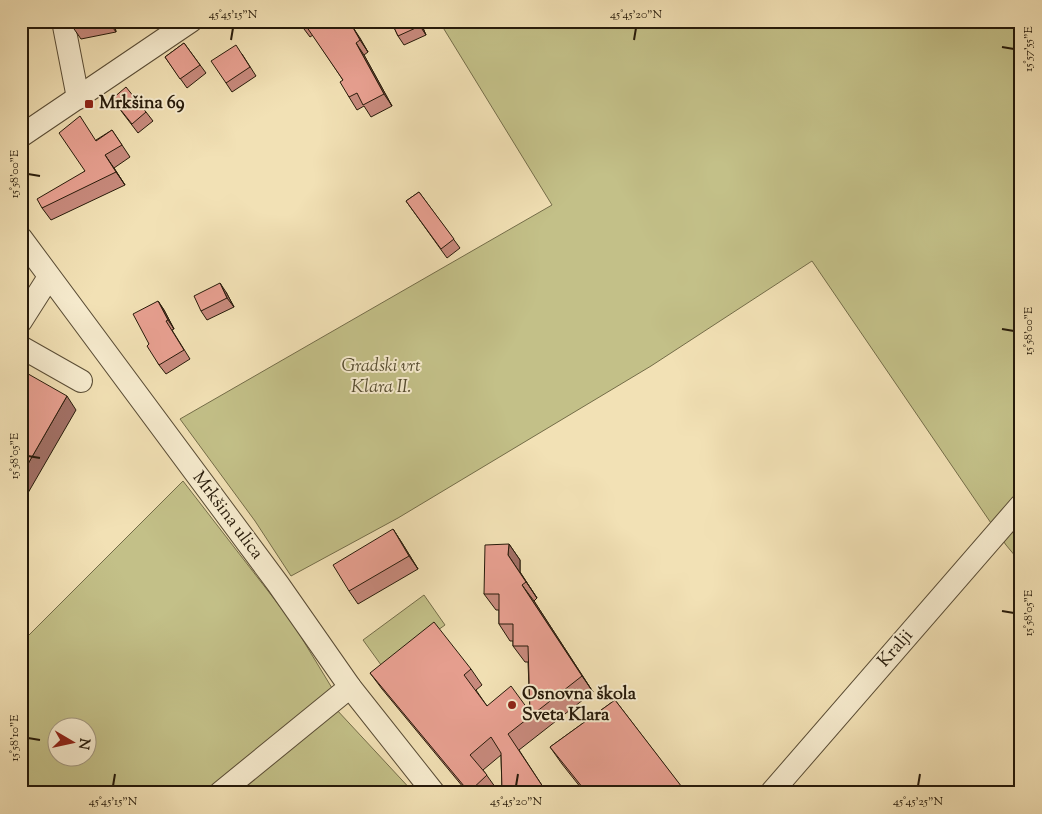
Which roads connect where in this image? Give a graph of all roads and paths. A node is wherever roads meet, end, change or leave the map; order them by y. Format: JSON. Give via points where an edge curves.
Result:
{"nodes":[{"id":1,"x":63,"y":21,"type":"edge"},
{"id":2,"x":192,"y":21,"type":"edge"},
{"id":3,"x":78,"y":98,"type":"junction"},
{"id":4,"x":21,"y":136,"type":"edge"},
{"id":5,"x":21,"y":238,"type":"edge"},
{"id":6,"x":49,"y":278,"type":"junction"},
{"id":7,"x":21,"y":321,"type":"edge"},
{"id":8,"x":21,"y":347,"type":"edge"},
{"id":9,"x":81,"y":380,"type":"dead end"},
{"id":10,"x":1021,"y":505,"type":"edge"},
{"id":11,"x":350,"y":687,"type":"junction"},
{"id":12,"x":220,"y":793,"type":"edge"},
{"id":13,"x":434,"y":793,"type":"edge"},
{"id":14,"x":772,"y":793,"type":"edge"}],
"edges":[{"from":1,"to":3,"type":"street"},
{"from":2,"to":3,"type":"street"},
{"from":3,"to":4,"type":"street"},
{"from":5,"to":6,"type":"street","name":"Mrkšina ulica"},
{"from":6,"to":7,"type":"street"},
{"from":6,"to":11,"type":"street","name":"Mrkšina ulica","via":[[272,576]]},
{"from":8,"to":9,"type":"street"},
{"from":10,"to":14,"type":"street","name":"Kralji"},
{"from":11,"to":12,"type":"street"},
{"from":11,"to":13,"type":"street","name":"Mrkšina ulica"}]}
